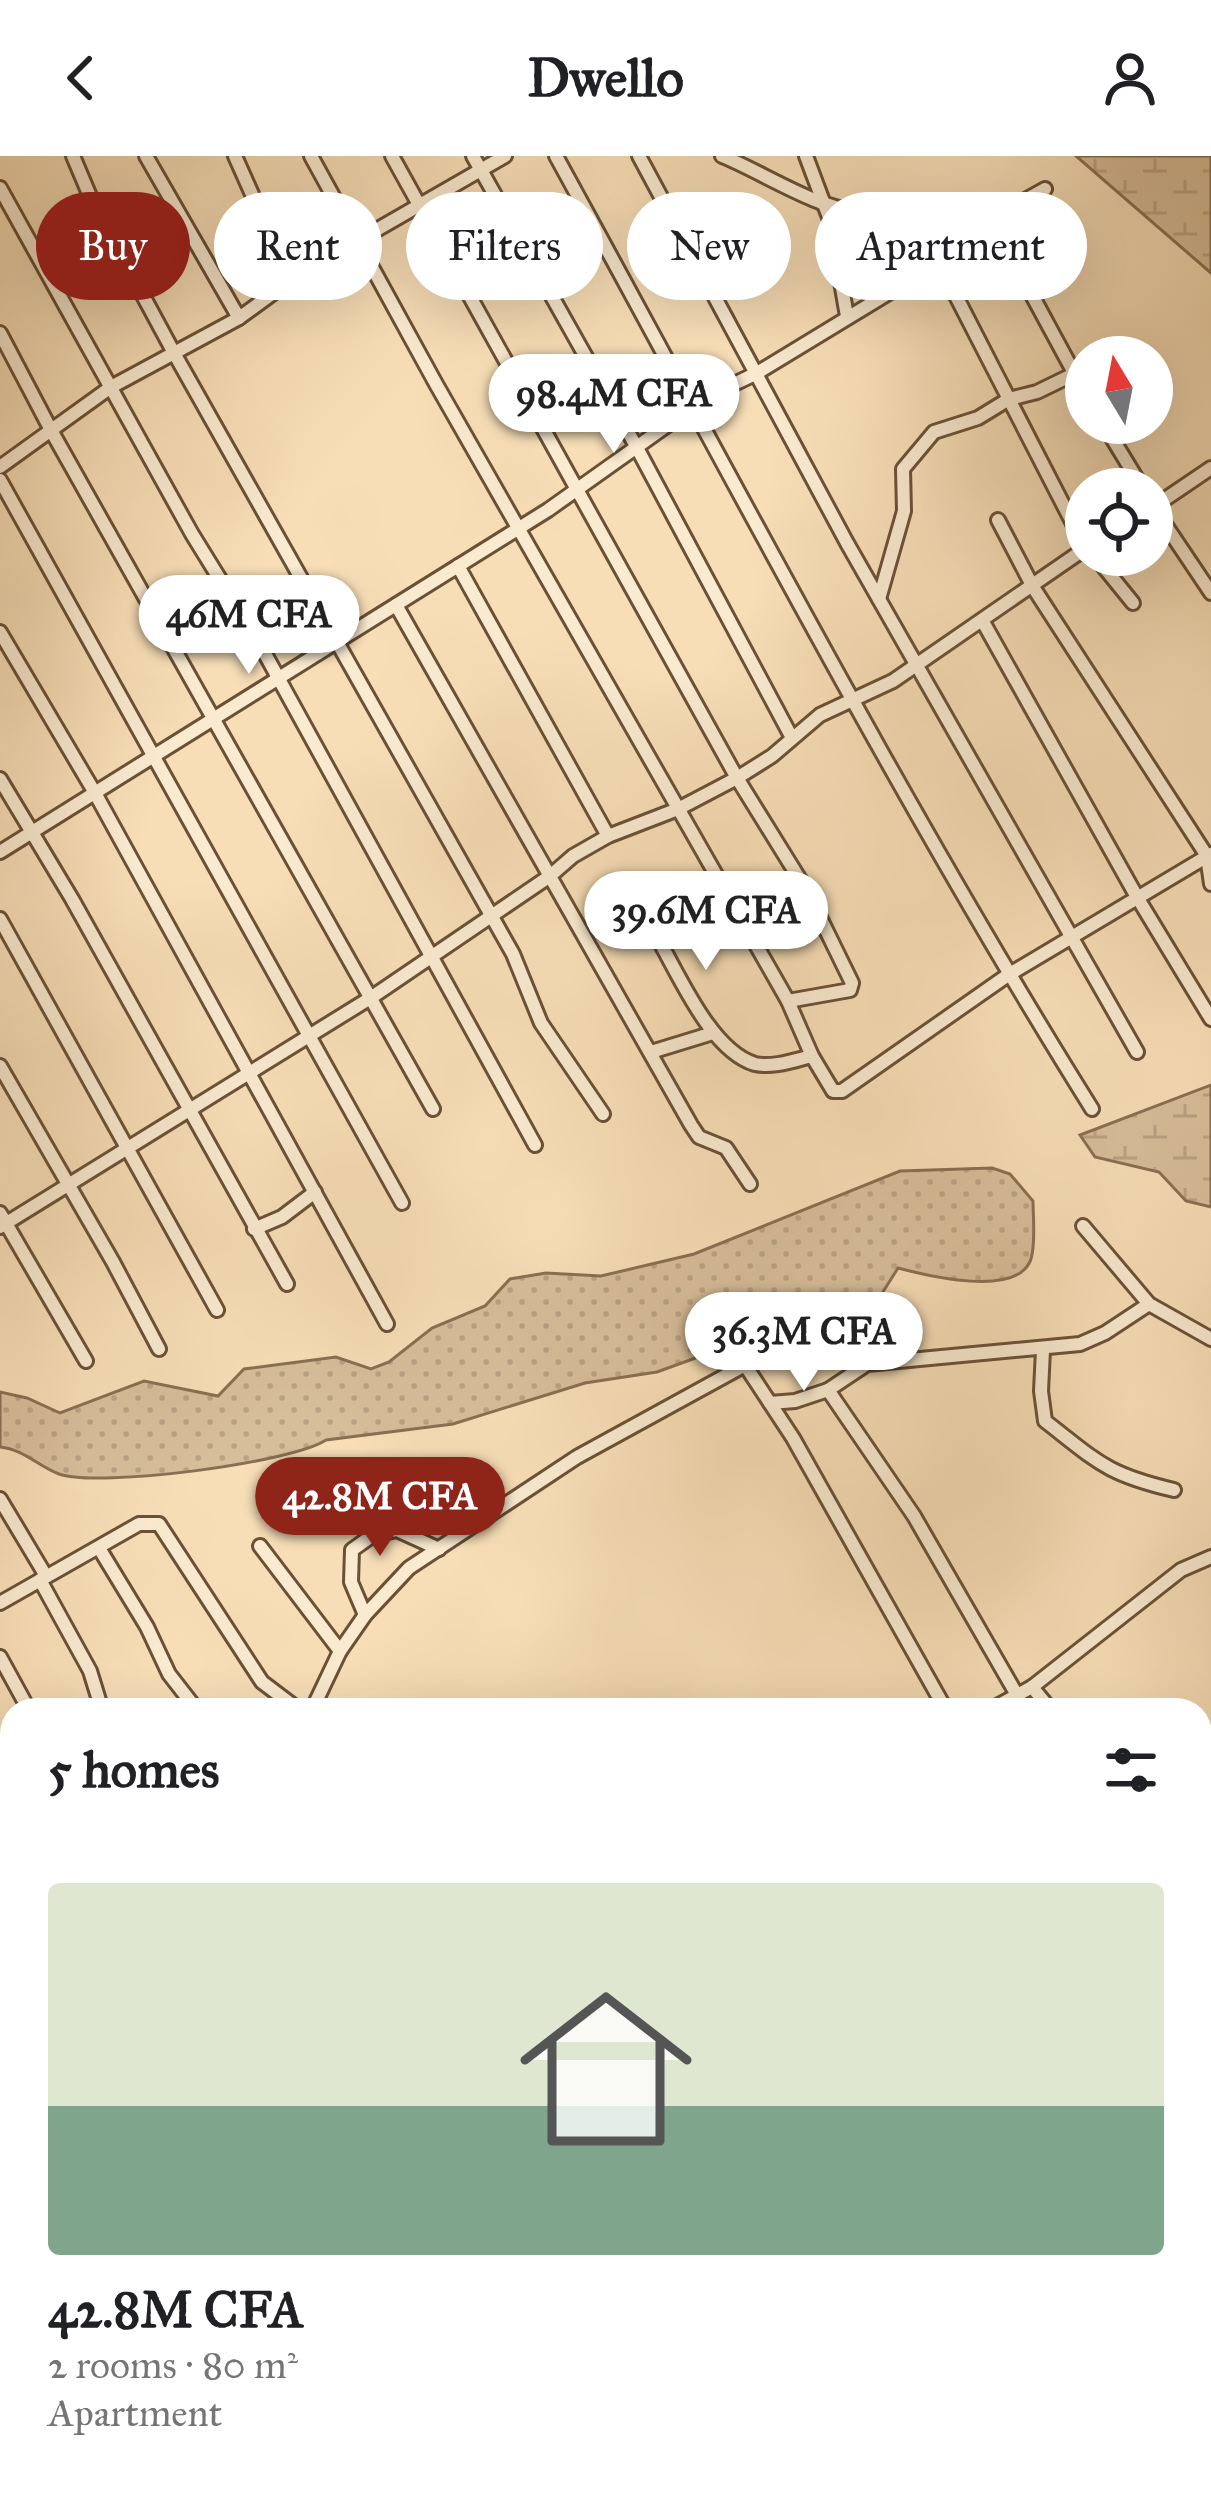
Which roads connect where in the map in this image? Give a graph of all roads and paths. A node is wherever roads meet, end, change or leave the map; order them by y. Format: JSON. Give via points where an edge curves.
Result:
{"nodes":[{"id":1,"x":73,"y":156,"type":"edge"},
{"id":2,"x":146,"y":156,"type":"edge"},
{"id":3,"x":235,"y":156,"type":"edge"},
{"id":4,"x":311,"y":156,"type":"edge"},
{"id":5,"x":392,"y":156,"type":"edge"},
{"id":6,"x":473,"y":156,"type":"edge"},
{"id":7,"x":505,"y":156,"type":"edge"},
{"id":8,"x":556,"y":156,"type":"edge"},
{"id":9,"x":639,"y":156,"type":"edge"},
{"id":10,"x":722,"y":156,"type":"edge"},
{"id":11,"x":806,"y":156,"type":"edge"},
{"id":12,"x":481,"y":170,"type":"junction"},
{"id":13,"x":0,"y":188,"type":"edge"},
{"id":14,"x":1046,"y":189,"type":"dead end"},
{"id":15,"x":250,"y":192,"type":"edge"},
{"id":16,"x":330,"y":192,"type":"edge"},
{"id":17,"x":412,"y":192,"type":"edge"},
{"id":18,"x":445,"y":192,"type":"edge"},
{"id":19,"x":821,"y":192,"type":"edge"},
{"id":20,"x":1041,"y":192,"type":"edge"},
{"id":21,"x":815,"y":199,"type":"edge"},
{"id":22,"x":382,"y":286,"type":"edge"},
{"id":23,"x":264,"y":300,"type":"edge"},
{"id":24,"x":473,"y":300,"type":"edge"},
{"id":25,"x":844,"y":300,"type":"edge"},
{"id":26,"x":875,"y":300,"type":"edge"},
{"id":27,"x":958,"y":300,"type":"edge"},
{"id":28,"x":1034,"y":300,"type":"edge"},
{"id":29,"x":847,"y":316,"type":"junction"},
{"id":30,"x":239,"y":318,"type":"junction"},
{"id":31,"x":0,"y":333,"type":"edge"},
{"id":32,"x":175,"y":353,"type":"junction"},
{"id":33,"x":1065,"y":357,"type":"edge"},
{"id":34,"x":757,"y":373,"type":"junction"},
{"id":35,"x":1065,"y":378,"type":"edge"},
{"id":36,"x":111,"y":387,"type":"junction"},
{"id":37,"x":1009,"y":399,"type":"junction"},
{"id":38,"x":694,"y":408,"type":"junction"},
{"id":39,"x":52,"y":432,"type":"junction"},
{"id":40,"x":636,"y":446,"type":"junction"},
{"id":41,"x":0,"y":466,"type":"edge"},
{"id":42,"x":1211,"y":468,"type":"edge"},
{"id":43,"x":0,"y":480,"type":"edge"},
{"id":44,"x":580,"y":489,"type":"junction"},
{"id":45,"x":1173,"y":492,"type":"edge"},
{"id":46,"x":1065,"y":508,"type":"edge"},
{"id":47,"x":998,"y":520,"type":"dead end"},
{"id":48,"x":519,"y":528,"type":"junction"},
{"id":49,"x":1173,"y":537,"type":"edge"},
{"id":50,"x":1065,"y":564,"type":"edge"},
{"id":51,"x":458,"y":566,"type":"junction"},
{"id":52,"x":1111,"y":576,"type":"edge"},
{"id":53,"x":1033,"y":586,"type":"junction"},
{"id":54,"x":1211,"y":593,"type":"edge"},
{"id":55,"x":879,"y":599,"type":"junction"},
{"id":56,"x":1133,"y":603,"type":"dead end"},
{"id":57,"x":396,"y":605,"type":"junction"},
{"id":58,"x":982,"y":620,"type":"junction"},
{"id":59,"x":0,"y":632,"type":"edge"},
{"id":60,"x":338,"y":641,"type":"junction"},
{"id":61,"x":919,"y":663,"type":"junction"},
{"id":62,"x":276,"y":678,"type":"junction"},
{"id":63,"x":854,"y":698,"type":"junction"},
{"id":64,"x":214,"y":717,"type":"junction"},
{"id":65,"x":791,"y":736,"type":"junction"},
{"id":66,"x":152,"y":756,"type":"junction"},
{"id":67,"x":737,"y":778,"type":"junction"},
{"id":68,"x":0,"y":779,"type":"edge"},
{"id":69,"x":95,"y":793,"type":"junction"},
{"id":70,"x":678,"y":808,"type":"junction"},
{"id":71,"x":30,"y":833,"type":"junction"},
{"id":72,"x":608,"y":836,"type":"junction"},
{"id":73,"x":0,"y":852,"type":"edge"},
{"id":74,"x":1209,"y":855,"type":"edge"},
{"id":75,"x":550,"y":877,"type":"junction"},
{"id":76,"x":1211,"y":884,"type":"edge"},
{"id":77,"x":1137,"y":898,"type":"junction"},
{"id":78,"x":490,"y":916,"type":"junction"},
{"id":79,"x":0,"y":920,"type":"edge"},
{"id":80,"x":1071,"y":935,"type":"junction"},
{"id":81,"x":656,"y":938,"type":"dead end"},
{"id":82,"x":430,"y":957,"type":"junction"},
{"id":83,"x":1007,"y":975,"type":"junction"},
{"id":84,"x":372,"y":997,"type":"junction"},
{"id":85,"x":788,"y":1001,"type":"junction"},
{"id":86,"x":1211,"y":1019,"type":"edge"},
{"id":87,"x":713,"y":1033,"type":"junction"},
{"id":88,"x":312,"y":1035,"type":"junction"},
{"id":89,"x":651,"y":1052,"type":"junction"},
{"id":90,"x":1137,"y":1052,"type":"dead end"},
{"id":91,"x":812,"y":1056,"type":"junction"},
{"id":92,"x":0,"y":1066,"type":"edge"},
{"id":93,"x":250,"y":1074,"type":"junction"},
{"id":94,"x":433,"y":1109,"type":"dead end"},
{"id":95,"x":1092,"y":1109,"type":"dead end"},
{"id":96,"x":188,"y":1113,"type":"junction"},
{"id":97,"x":603,"y":1114,"type":"dead end"},
{"id":98,"x":535,"y":1145,"type":"dead end"},
{"id":99,"x":130,"y":1149,"type":"junction"},
{"id":100,"x":750,"y":1184,"type":"dead end"},
{"id":101,"x":68,"y":1186,"type":"junction"},
{"id":102,"x":315,"y":1192,"type":"junction"},
{"id":103,"x":402,"y":1203,"type":"dead end"},
{"id":104,"x":2,"y":1221,"type":"edge"},
{"id":105,"x":1084,"y":1226,"type":"dead end"},
{"id":106,"x":254,"y":1229,"type":"junction"},
{"id":107,"x":287,"y":1284,"type":"dead end"},
{"id":108,"x":1149,"y":1304,"type":"junction"},
{"id":109,"x":217,"y":1310,"type":"dead end"},
{"id":110,"x":387,"y":1324,"type":"dead end"},
{"id":111,"x":1211,"y":1339,"type":"edge"},
{"id":112,"x":159,"y":1349,"type":"dead end"},
{"id":113,"x":1043,"y":1350,"type":"junction"},
{"id":114,"x":86,"y":1361,"type":"dead end"},
{"id":115,"x":828,"y":1390,"type":"junction"},
{"id":116,"x":770,"y":1403,"type":"junction"},
{"id":117,"x":1174,"y":1490,"type":"dead end"},
{"id":118,"x":0,"y":1499,"type":"edge"},
{"id":119,"x":260,"y":1546,"type":"dead end"},
{"id":120,"x":99,"y":1548,"type":"junction"},
{"id":121,"x":439,"y":1549,"type":"junction"},
{"id":122,"x":1211,"y":1557,"type":"edge"},
{"id":123,"x":43,"y":1578,"type":"junction"},
{"id":124,"x":0,"y":1603,"type":"edge"},
{"id":125,"x":364,"y":1616,"type":"junction"},
{"id":126,"x":340,"y":1651,"type":"junction"},
{"id":127,"x":0,"y":1657,"type":"edge"},
{"id":128,"x":1032,"y":1687,"type":"junction"},
{"id":129,"x":1017,"y":1695,"type":"junction"},
{"id":130,"x":22,"y":1698,"type":"edge"},
{"id":131,"x":98,"y":1698,"type":"edge"},
{"id":132,"x":188,"y":1698,"type":"edge"},
{"id":133,"x":283,"y":1698,"type":"edge"},
{"id":134,"x":318,"y":1698,"type":"edge"},
{"id":135,"x":939,"y":1698,"type":"edge"},
{"id":136,"x":1012,"y":1698,"type":"edge"},
{"id":137,"x":1041,"y":1698,"type":"edge"}],
"edges":[{"from":1,"to":32,"type":"street"},
{"from":2,"to":30,"type":"street"},
{"from":3,"to":15,"type":"street"},
{"from":4,"to":16,"type":"street"},
{"from":5,"to":17,"type":"street"},
{"from":6,"to":12,"type":"street"},
{"from":7,"to":12,"type":"street"},
{"from":8,"to":38,"type":"street"},
{"from":9,"to":34,"type":"street"},
{"from":10,"to":21,"type":"street"},
{"from":11,"to":19,"type":"street"},
{"from":12,"to":18,"type":"street"},
{"from":12,"to":40,"type":"street"},
{"from":13,"to":36,"type":"street"},
{"from":14,"to":20,"type":"street"},
{"from":22,"to":48,"type":"street"},
{"from":23,"to":30,"type":"street"},
{"from":24,"to":44,"type":"street"},
{"from":25,"to":29,"type":"street"},
{"from":26,"to":29,"type":"street"},
{"from":27,"to":37,"type":"street"},
{"from":28,"to":33,"type":"street"},
{"from":29,"to":34,"type":"street"},
{"from":30,"to":32,"type":"street"},
{"from":31,"to":39,"type":"street"},
{"from":32,"to":36,"type":"street"},
{"from":32,"to":60,"type":"street"},
{"from":34,"to":38,"type":"street"},
{"from":34,"to":55,"type":"street"},
{"from":35,"to":37,"type":"street"},
{"from":36,"to":39,"type":"street"},
{"from":36,"to":62,"type":"street"},
{"from":37,"to":46,"type":"street"},
{"from":37,"to":55,"type":"street","via":[[934,432],[903,469],[904,511]]},
{"from":38,"to":40,"type":"street"},
{"from":38,"to":63,"type":"street"},
{"from":39,"to":41,"type":"street"},
{"from":39,"to":64,"type":"street"},
{"from":40,"to":44,"type":"street"},
{"from":40,"to":65,"type":"street"},
{"from":42,"to":45,"type":"street"},
{"from":43,"to":66,"type":"street"},
{"from":44,"to":48,"type":"street"},
{"from":44,"to":67,"type":"street"},
{"from":47,"to":53,"type":"street"},
{"from":48,"to":51,"type":"street"},
{"from":48,"to":70,"type":"street"},
{"from":49,"to":54,"type":"street"},
{"from":50,"to":53,"type":"street"},
{"from":51,"to":57,"type":"street"},
{"from":51,"to":72,"type":"street"},
{"from":52,"to":56,"type":"street"},
{"from":53,"to":58,"type":"street"},
{"from":53,"to":74,"type":"street"},
{"from":55,"to":61,"type":"street"},
{"from":57,"to":60,"type":"street"},
{"from":57,"to":75,"type":"street"},
{"from":58,"to":61,"type":"street"},
{"from":58,"to":77,"type":"street"},
{"from":59,"to":69,"type":"street"},
{"from":60,"to":62,"type":"street"},
{"from":60,"to":78,"type":"street"},
{"from":61,"to":63,"type":"street"},
{"from":61,"to":80,"type":"street"},
{"from":62,"to":64,"type":"street"},
{"from":62,"to":82,"type":"street"},
{"from":63,"to":65,"type":"street"},
{"from":63,"to":83,"type":"street"},
{"from":64,"to":66,"type":"street"},
{"from":64,"to":84,"type":"street"},
{"from":65,"to":67,"type":"street"},
{"from":66,"to":69,"type":"street"},
{"from":66,"to":88,"type":"street"},
{"from":67,"to":70,"type":"street"},
{"from":67,"to":85,"type":"street","via":[[808,891],[852,983],[850,990]]},
{"from":68,"to":71,"type":"street"},
{"from":69,"to":71,"type":"street"},
{"from":69,"to":93,"type":"street"},
{"from":70,"to":72,"type":"street"},
{"from":70,"to":85,"type":"street"},
{"from":71,"to":73,"type":"street"},
{"from":71,"to":96,"type":"street"},
{"from":72,"to":75,"type":"street"},
{"from":74,"to":76,"type":"street"},
{"from":74,"to":77,"type":"street"},
{"from":75,"to":78,"type":"street"},
{"from":75,"to":89,"type":"street"},
{"from":77,"to":80,"type":"street"},
{"from":77,"to":86,"type":"street"},
{"from":78,"to":82,"type":"street"},
{"from":78,"to":97,"type":"street","via":[[541,1023]]},
{"from":79,"to":99,"type":"street"},
{"from":80,"to":83,"type":"street"},
{"from":80,"to":90,"type":"street"},
{"from":81,"to":87,"type":"street"},
{"from":82,"to":84,"type":"street"},
{"from":82,"to":98,"type":"street"},
{"from":83,"to":91,"type":"street","via":[[842,1091],[828,1087]]},
{"from":83,"to":95,"type":"street"},
{"from":84,"to":88,"type":"street"},
{"from":84,"to":94,"type":"street"},
{"from":85,"to":91,"type":"street"},
{"from":87,"to":89,"type":"street"},
{"from":87,"to":91,"type":"street","via":[[756,1064]]},
{"from":88,"to":93,"type":"street"},
{"from":88,"to":103,"type":"street"},
{"from":89,"to":100,"type":"street","via":[[699,1137],[726,1148]]},
{"from":92,"to":101,"type":"street"},
{"from":93,"to":96,"type":"street"},
{"from":93,"to":102,"type":"street"},
{"from":96,"to":99,"type":"street"},
{"from":96,"to":106,"type":"street"},
{"from":99,"to":101,"type":"street"},
{"from":99,"to":109,"type":"street"},
{"from":101,"to":104,"type":"street"},
{"from":101,"to":112,"type":"street"},
{"from":102,"to":106,"type":"street"},
{"from":102,"to":110,"type":"street"},
{"from":104,"to":114,"type":"street"},
{"from":105,"to":108,"type":"street"},
{"from":106,"to":107,"type":"street"},
{"from":108,"to":111,"type":"street"},
{"from":108,"to":113,"type":"street","via":[[1080,1344]]},
{"from":113,"to":115,"type":"street","via":[[867,1364]]},
{"from":113,"to":117,"type":"street","via":[[1045,1421],[1120,1477]]},
{"from":115,"to":116,"type":"street"},
{"from":115,"to":129,"type":"street","via":[[914,1516]]},
{"from":116,"to":121,"type":"street","via":[[742,1365],[577,1456]]},
{"from":116,"to":135,"type":"street"},
{"from":118,"to":123,"type":"street"},
{"from":119,"to":126,"type":"street"},
{"from":120,"to":123,"type":"street"},
{"from":120,"to":132,"type":"street"},
{"from":120,"to":133,"type":"street","via":[[139,1524],[166,1528],[262,1682]]},
{"from":121,"to":125,"type":"street"},
{"from":121,"to":125,"type":"street","via":[[397,1530],[359,1543],[349,1570]]},
{"from":122,"to":128,"type":"street","via":[[1181,1570]]},
{"from":123,"to":124,"type":"street"},
{"from":123,"to":131,"type":"street"},
{"from":125,"to":126,"type":"street"},
{"from":126,"to":134,"type":"street"},
{"from":127,"to":130,"type":"street"},
{"from":128,"to":129,"type":"street"},
{"from":128,"to":137,"type":"street"},
{"from":129,"to":136,"type":"street"}]}
